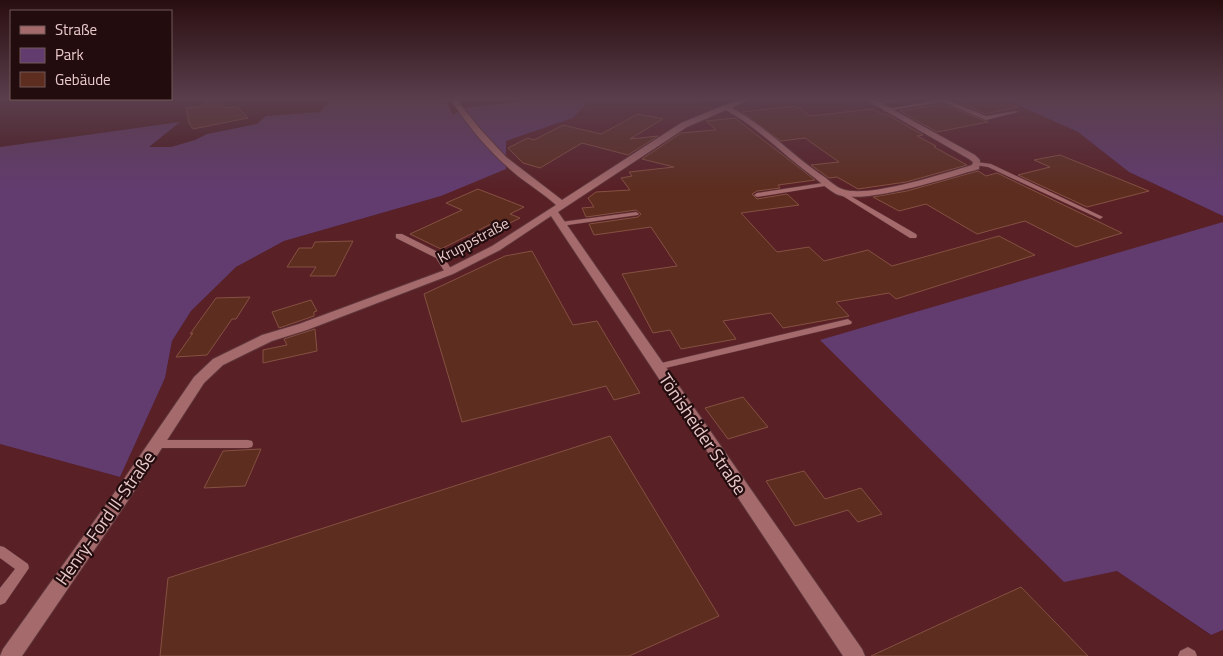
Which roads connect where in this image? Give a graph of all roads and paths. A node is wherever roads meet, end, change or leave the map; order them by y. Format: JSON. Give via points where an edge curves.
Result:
{"nodes":[{"id":1,"x":475,"y":129,"type":"edge"},
{"id":2,"x":678,"y":129,"type":"edge"},
{"id":3,"x":759,"y":129,"type":"edge"},
{"id":4,"x":919,"y":129,"type":"edge"},
{"id":5,"x":977,"y":164,"type":"junction"},
{"id":6,"x":829,"y":184,"type":"junction"},
{"id":7,"x":840,"y":192,"type":"junction"},
{"id":8,"x":757,"y":195,"type":"dead end"},
{"id":9,"x":557,"y":208,"type":"junction"},
{"id":10,"x":636,"y":214,"type":"dead end"},
{"id":11,"x":1100,"y":216,"type":"dead end"},
{"id":12,"x":561,"y":224,"type":"junction"},
{"id":13,"x":399,"y":236,"type":"dead end"},
{"id":14,"x":913,"y":236,"type":"dead end"},
{"id":15,"x":449,"y":272,"type":"junction"},
{"id":16,"x":848,"y":322,"type":"dead end"},
{"id":17,"x":657,"y":367,"type":"junction"},
{"id":18,"x":199,"y":380,"type":"joint"},
{"id":19,"x":156,"y":444,"type":"junction"},
{"id":20,"x":248,"y":444,"type":"dead end"},
{"id":21,"x":0,"y":551,"type":"edge"},
{"id":22,"x":0,"y":599,"type":"edge"},
{"id":23,"x":10,"y":656,"type":"edge"},
{"id":24,"x":855,"y":656,"type":"edge"},
{"id":25,"x":1184,"y":656,"type":"edge"},
{"id":26,"x":1190,"y":656,"type":"edge"}],
"edges":[{"from":1,"to":9,"type":"street","name":"Tönisheider Straße","via":[[493,150]]},
{"from":2,"to":9,"type":"street","name":"Kruppstraße"},
{"from":3,"to":6,"type":"street"},
{"from":4,"to":5,"type":"street","via":[[972,157]]},
{"from":5,"to":7,"type":"street","via":[[973,169],[919,183],[864,194]]},
{"from":5,"to":11,"type":"lane","via":[[989,166]]},
{"from":6,"to":7,"type":"street"},
{"from":6,"to":8,"type":"lane"},
{"from":7,"to":14,"type":"lane"},
{"from":9,"to":12,"type":"street","name":"Tönisheider Straße"},
{"from":9,"to":15,"type":"street","name":"Kruppstraße","via":[[496,248]]},
{"from":10,"to":12,"type":"lane"},
{"from":12,"to":17,"type":"street","name":"Tönisheider Straße"},
{"from":13,"to":15,"type":"lane","via":[[439,256]]},
{"from":15,"to":18,"type":"street","name":"Kruppstraße","via":[[267,338],[218,362]]},
{"from":16,"to":17,"type":"lane"},
{"from":17,"to":24,"type":"street","name":"Tönisheider Straße"},
{"from":18,"to":19,"type":"street","name":"Henry-Ford II-Straße"},
{"from":19,"to":20,"type":"lane"},
{"from":19,"to":23,"type":"street","name":"Henry-Ford II-Straße"},
{"from":21,"to":22,"type":"lane","via":[[23,568]]},
{"from":25,"to":26,"type":"lane"}]}
